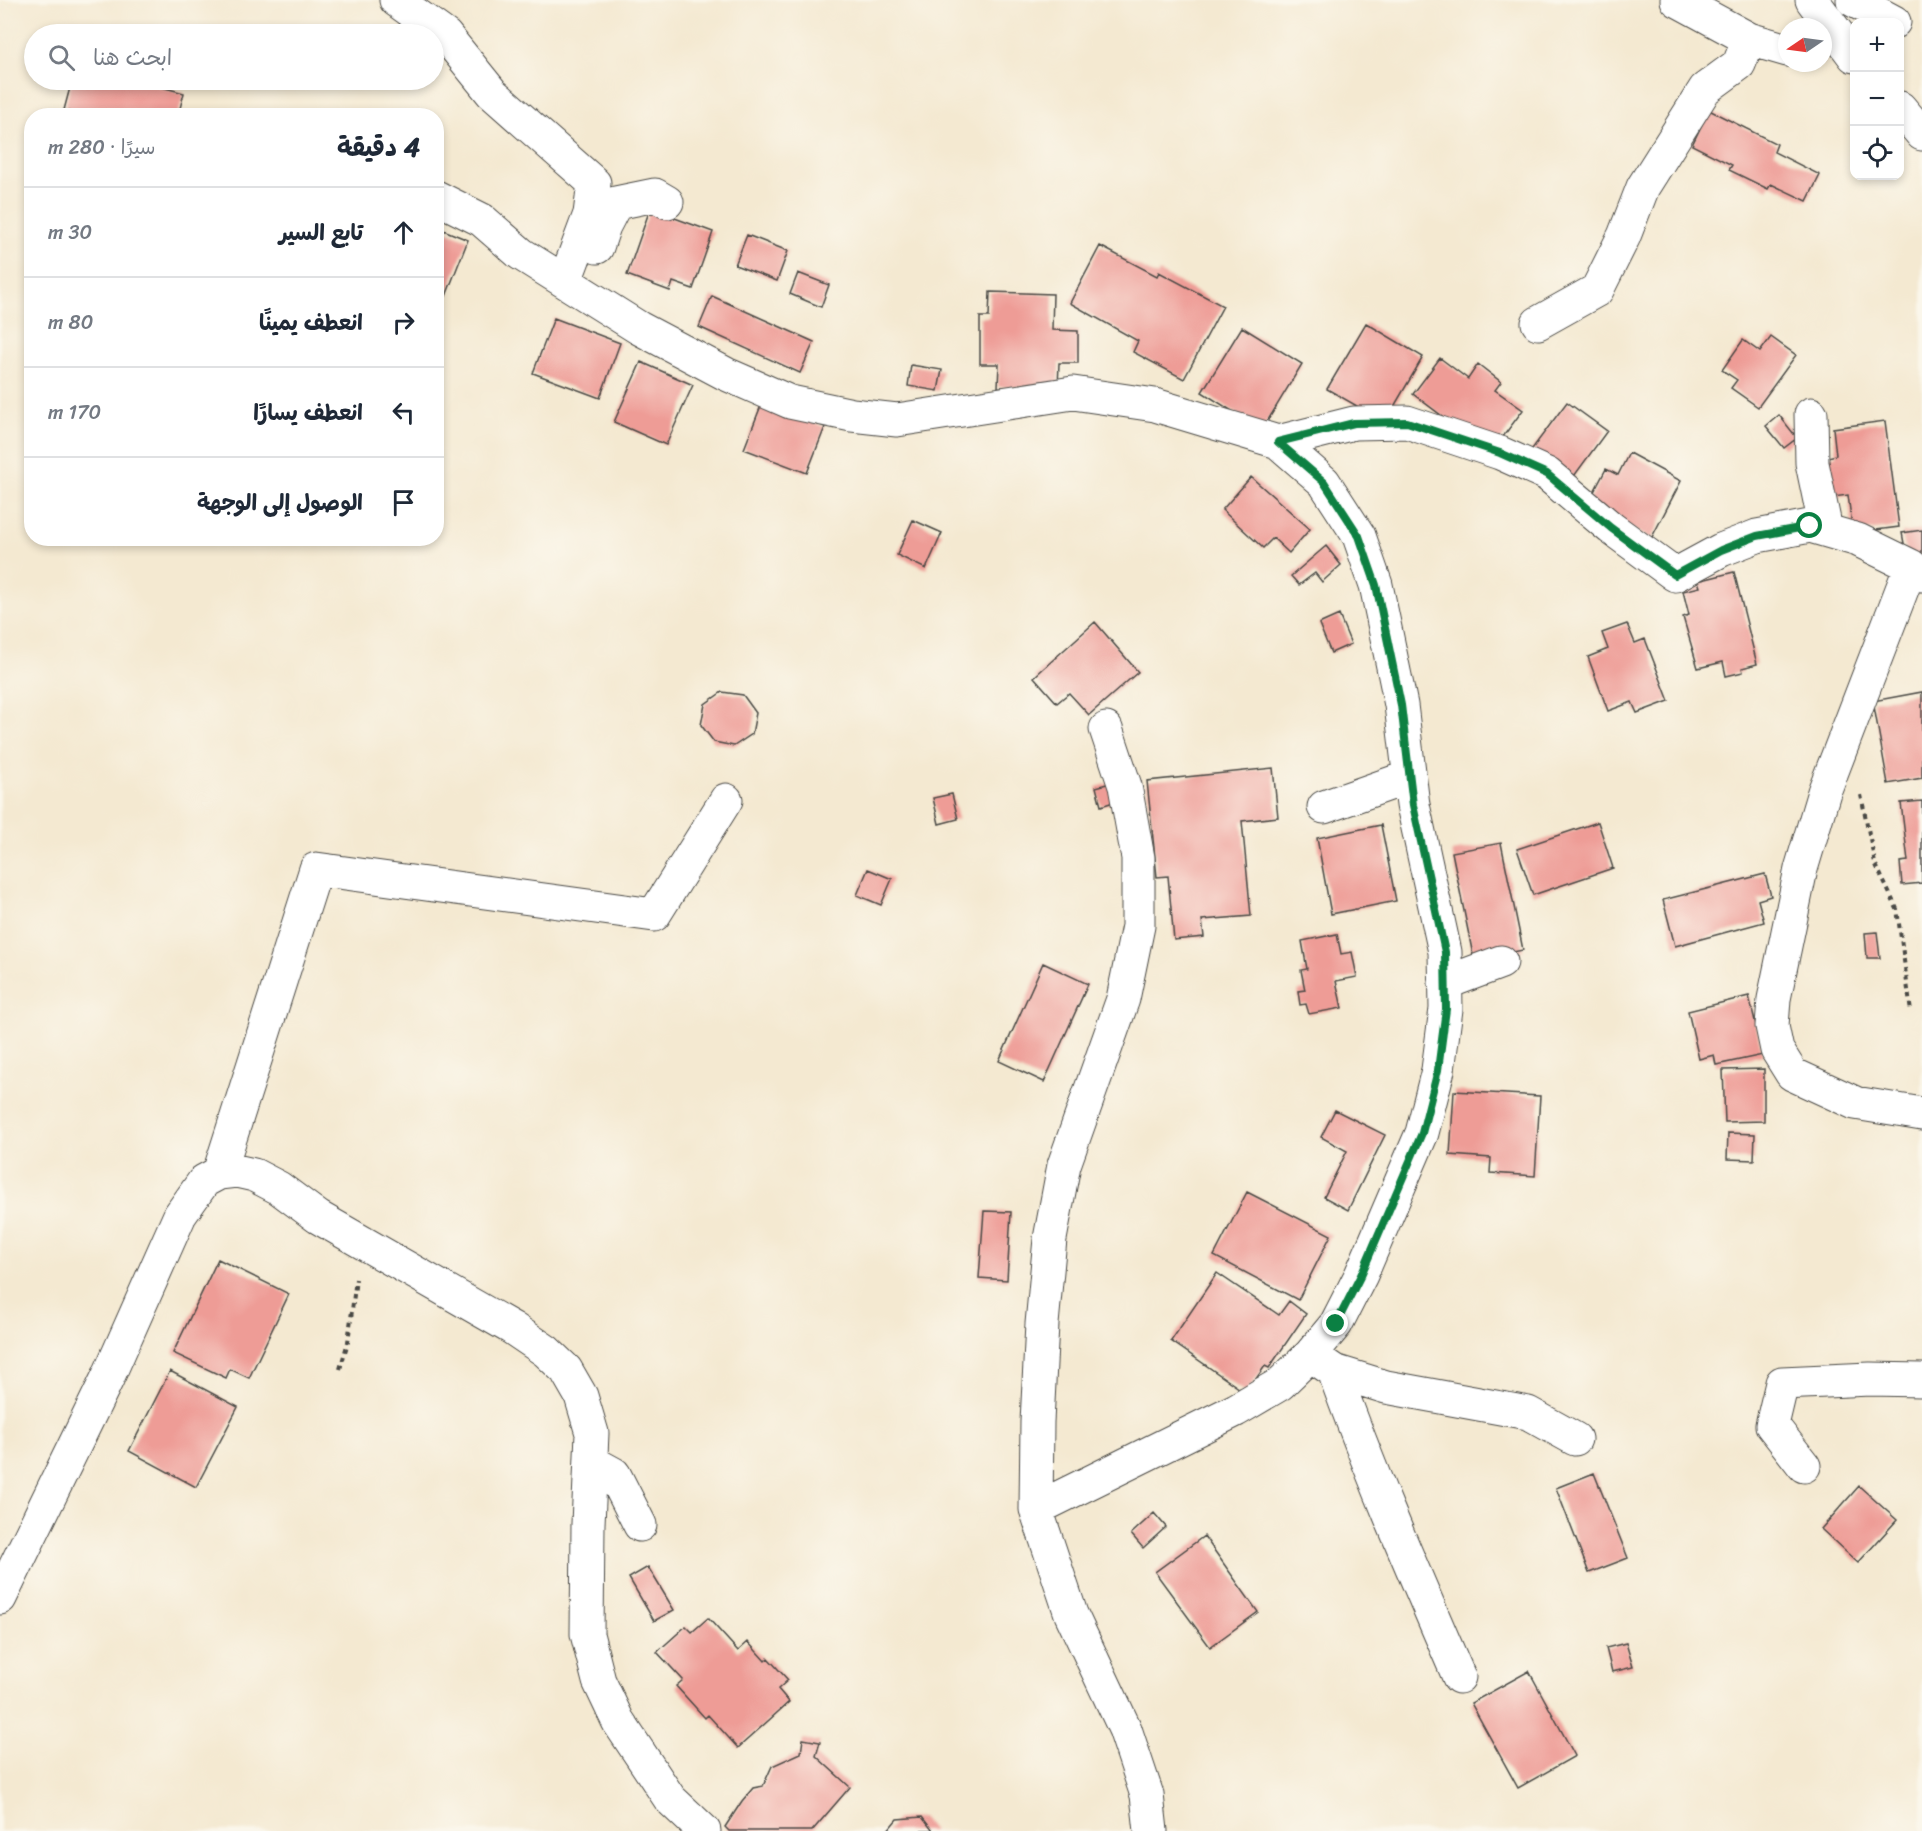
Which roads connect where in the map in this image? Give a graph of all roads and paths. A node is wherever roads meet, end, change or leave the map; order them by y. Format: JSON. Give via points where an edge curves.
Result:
{"nodes":[{"id":1,"x":396,"y":0,"type":"edge"},
{"id":2,"x":1677,"y":0,"type":"edge"},
{"id":3,"x":1812,"y":0,"type":"edge"},
{"id":4,"x":1853,"y":0,"type":"edge"},
{"id":5,"x":1887,"y":18,"type":"edge"},
{"id":6,"x":429,"y":24,"type":"edge"},
{"id":7,"x":444,"y":35,"type":"edge"},
{"id":8,"x":1749,"y":39,"type":"junction"},
{"id":9,"x":1839,"y":46,"type":"edge"},
{"id":10,"x":1778,"y":47,"type":"edge"},
{"id":11,"x":1904,"y":114,"type":"edge"},
{"id":12,"x":1922,"y":134,"type":"edge"},
{"id":13,"x":444,"y":201,"type":"edge"},
{"id":14,"x":667,"y":202,"type":"dead end"},
{"id":15,"x":573,"y":286,"type":"junction"},
{"id":16,"x":1538,"y":323,"type":"dead end"},
{"id":17,"x":1811,"y":414,"type":"dead end"},
{"id":18,"x":1278,"y":442,"type":"junction"},
{"id":19,"x":1826,"y":530,"type":"junction"},
{"id":20,"x":1917,"y":570,"type":"edge"},
{"id":21,"x":1106,"y":729,"type":"dead end"},
{"id":22,"x":1840,"y":748,"type":"junction"},
{"id":23,"x":1409,"y":777,"type":"junction"},
{"id":24,"x":726,"y":800,"type":"dead end"},
{"id":25,"x":1324,"y":807,"type":"dead end"},
{"id":26,"x":1502,"y":963,"type":"dead end"},
{"id":27,"x":1445,"y":983,"type":"junction"},
{"id":28,"x":1911,"y":1012,"type":"dead end"},
{"id":29,"x":1922,"y":1114,"type":"edge"},
{"id":30,"x":219,"y":1173,"type":"junction"},
{"id":31,"x":360,"y":1242,"type":"junction"},
{"id":32,"x":1322,"y":1362,"type":"junction"},
{"id":33,"x":340,"y":1369,"type":"dead end"},
{"id":34,"x":1922,"y":1380,"type":"edge"},
{"id":35,"x":1575,"y":1439,"type":"dead end"},
{"id":36,"x":592,"y":1462,"type":"junction"},
{"id":37,"x":1804,"y":1466,"type":"dead end"},
{"id":38,"x":1036,"y":1509,"type":"junction"},
{"id":39,"x":640,"y":1525,"type":"dead end"},
{"id":40,"x":0,"y":1598,"type":"edge"},
{"id":41,"x":1459,"y":1677,"type":"dead end"},
{"id":42,"x":704,"y":1831,"type":"edge"},
{"id":43,"x":1151,"y":1831,"type":"edge"}],
"edges":[{"from":1,"to":6,"type":"street"},
{"from":2,"to":8,"type":"street"},
{"from":3,"to":9,"type":"street"},
{"from":4,"to":5,"type":"street"},
{"from":7,"to":15,"type":"street","via":[[492,93],[594,183]]},
{"from":8,"to":10,"type":"street"},
{"from":8,"to":16,"type":"street","via":[[1739,64],[1705,89],[1643,187],[1624,237],[1596,290]]},
{"from":11,"to":12,"type":"street"},
{"from":13,"to":15,"type":"street","via":[[482,220],[521,254]]},
{"from":14,"to":15,"type":"street","via":[[655,195],[616,203]]},
{"from":15,"to":18,"type":"street","via":[[639,328],[726,374],[790,402],[897,420],[1073,393],[1155,405]]},
{"from":17,"to":19,"type":"street","via":[[1812,463]]},
{"from":18,"to":19,"type":"street","via":[[1354,423],[1407,422],[1500,453],[1547,474],[1675,575],[1757,536],[1810,526]]},
{"from":18,"to":23,"type":"street","via":[[1324,482],[1359,536],[1376,585],[1401,705]]},
{"from":19,"to":20,"type":"street","via":[[1858,540]]},
{"from":20,"to":22,"type":"street"},
{"from":21,"to":38,"type":"street","via":[[1125,786],[1138,858],[1138,926],[1123,999],[1064,1165],[1050,1239],[1040,1357]]},
{"from":22,"to":28,"type":"path","via":[[1858,780],[1875,863],[1897,909]]},
{"from":22,"to":29,"type":"street","via":[[1801,869],[1788,929],[1774,999],[1772,1026],[1777,1050],[1792,1074],[1824,1090],[1855,1103]]},
{"from":23,"to":25,"type":"street"},
{"from":23,"to":27,"type":"street","via":[[1445,952]]},
{"from":24,"to":30,"type":"street","via":[[654,915],[316,868]]},
{"from":26,"to":27,"type":"street"},
{"from":27,"to":32,"type":"street","via":[[1446,1009],[1438,1070],[1422,1133]]},
{"from":30,"to":31,"type":"street","via":[[254,1175]]},
{"from":30,"to":40,"type":"street","via":[[204,1181],[180,1215],[108,1377]]},
{"from":31,"to":33,"type":"path","via":[[348,1342]]},
{"from":31,"to":36,"type":"street","via":[[546,1351],[566,1370],[581,1396],[592,1433]]},
{"from":32,"to":35,"type":"street","via":[[1386,1387],[1528,1413]]},
{"from":32,"to":38,"type":"street","via":[[1236,1410]]},
{"from":32,"to":41,"type":"street"},
{"from":34,"to":37,"type":"street","via":[[1782,1383],[1772,1425]]},
{"from":36,"to":39,"type":"street","via":[[614,1474]]},
{"from":36,"to":42,"type":"street","via":[[587,1635],[599,1681],[618,1721],[670,1799]]},
{"from":38,"to":43,"type":"street","via":[[1071,1614],[1125,1730],[1147,1795]]}]}
